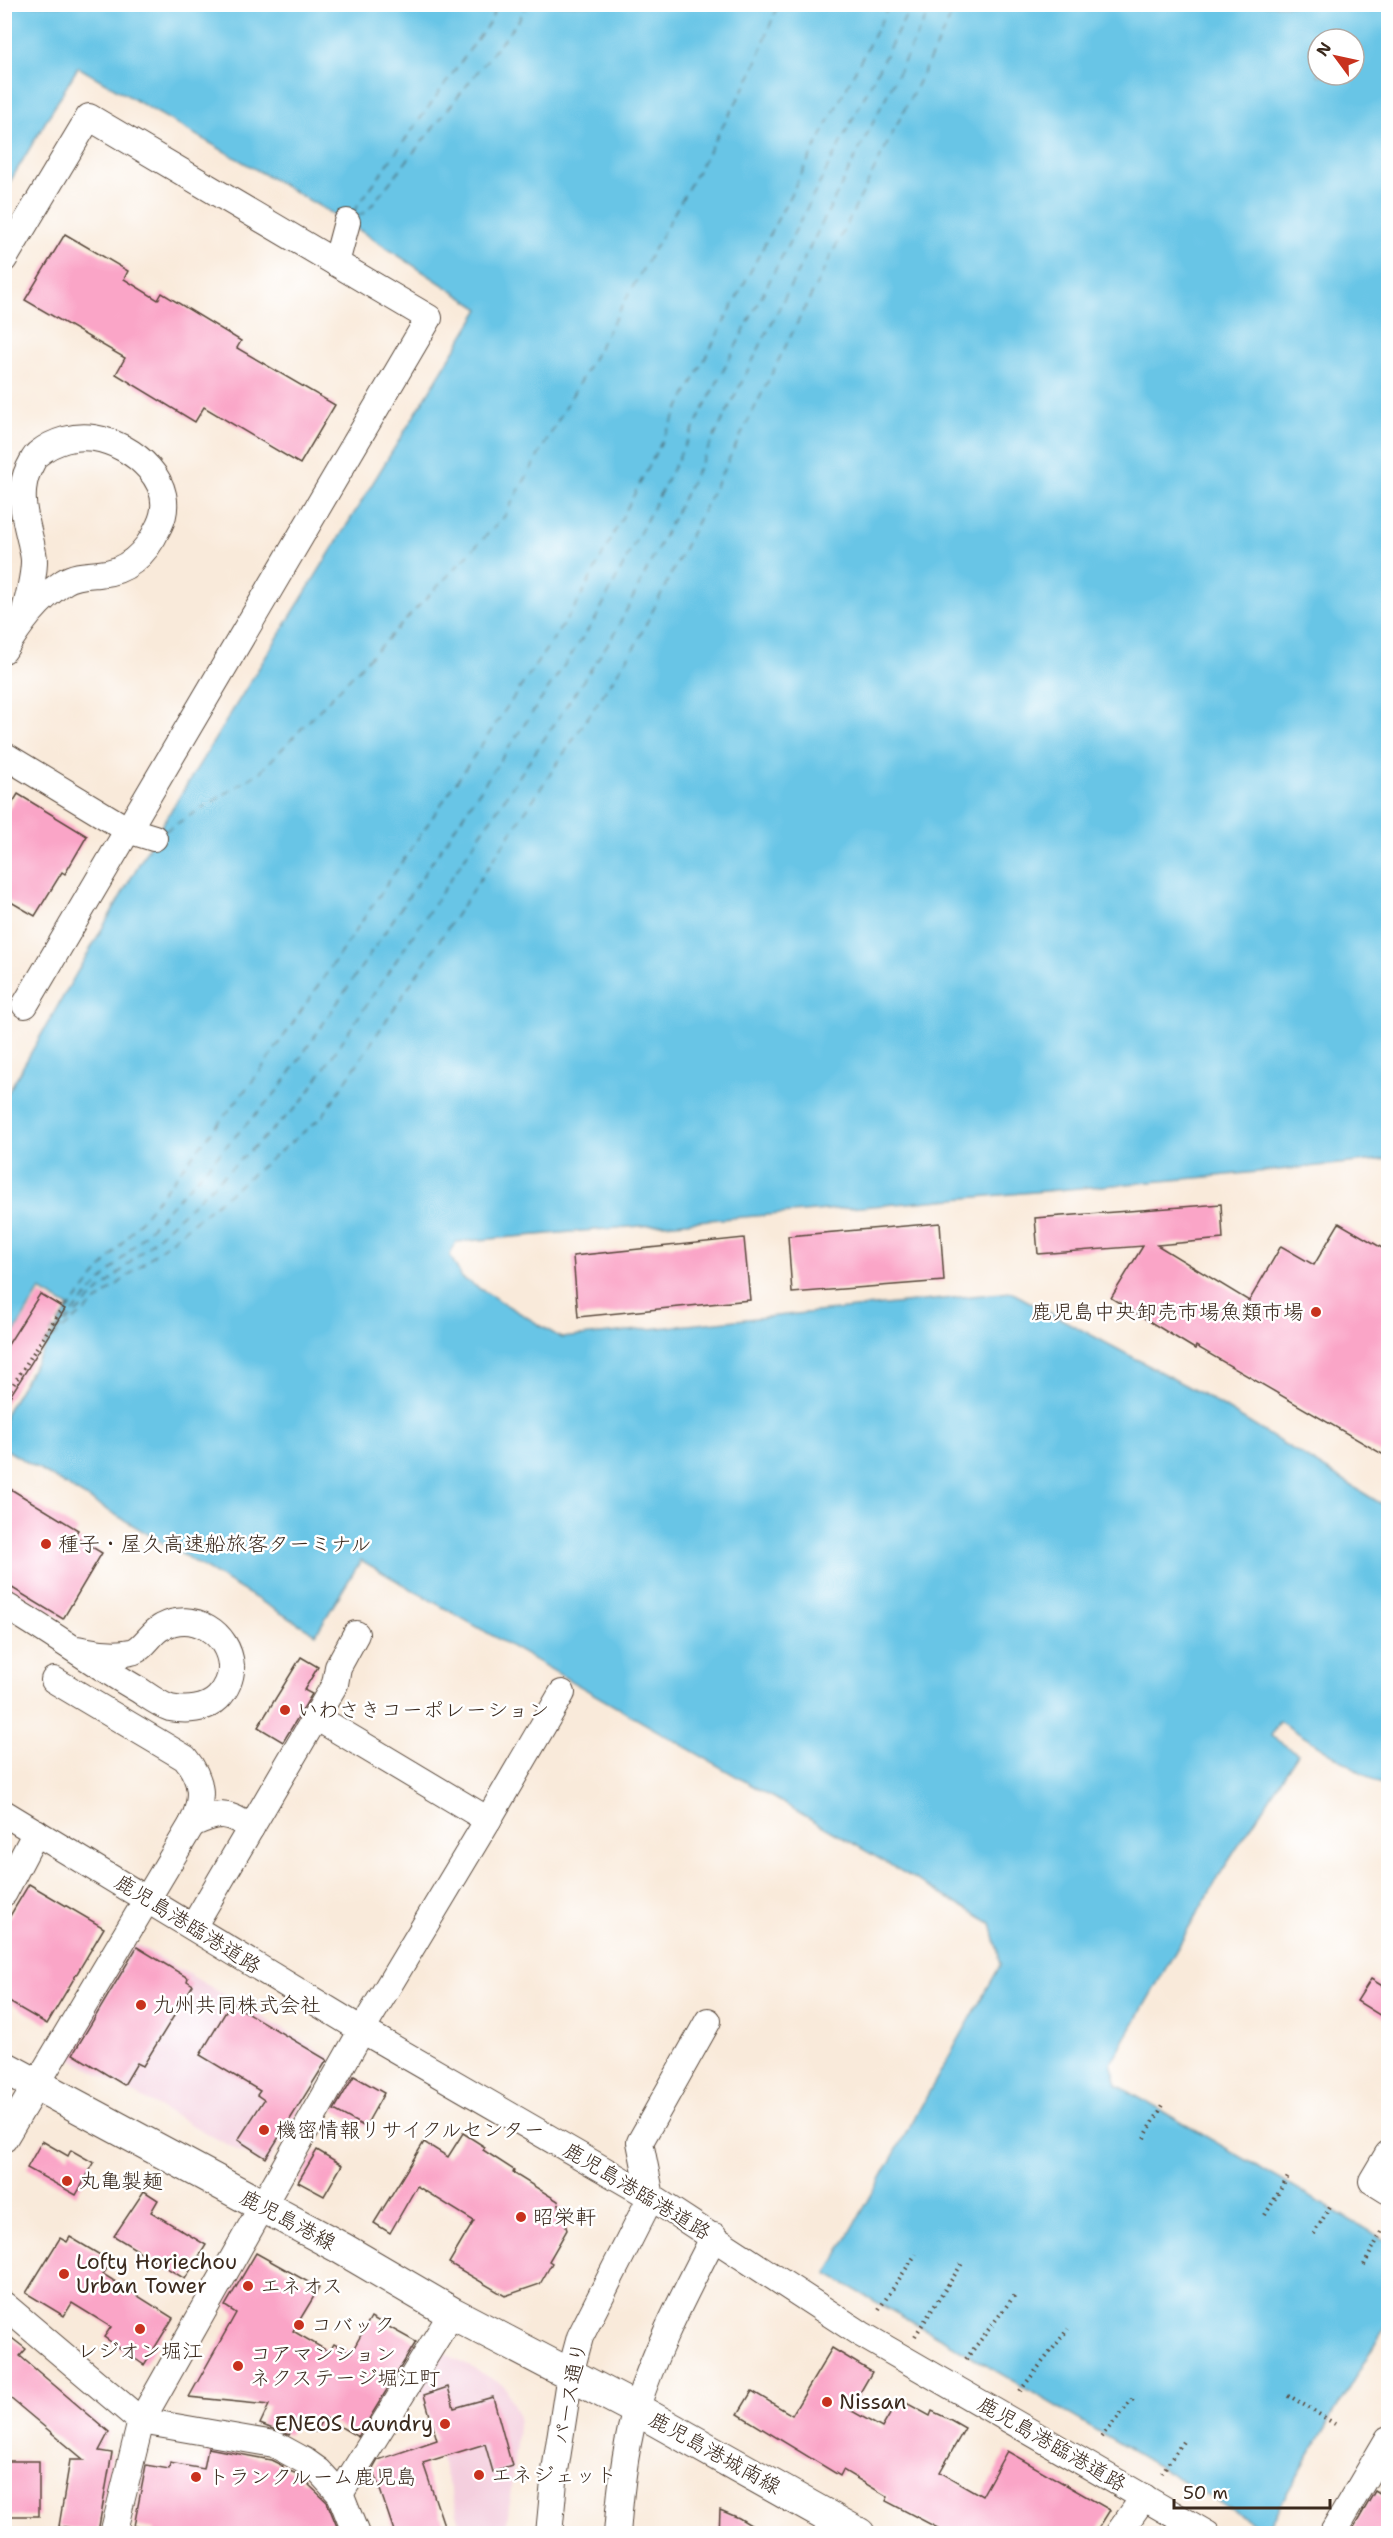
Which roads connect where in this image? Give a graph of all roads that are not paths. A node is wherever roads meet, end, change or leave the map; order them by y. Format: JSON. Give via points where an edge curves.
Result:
{"nodes":[{"id":1,"x":347,"y":222,"type":"dead end"},
{"id":2,"x":4,"y":259,"type":"edge"},
{"id":3,"x":336,"y":263,"type":"junction"},
{"id":4,"x":23,"y":619,"type":"junction"},
{"id":5,"x":4,"y":650,"type":"edge"},
{"id":6,"x":4,"y":755,"type":"edge"},
{"id":7,"x":129,"y":830,"type":"junction"},
{"id":8,"x":154,"y":838,"type":"dead end"},
{"id":9,"x":25,"y":1005,"type":"dead end"},
{"id":10,"x":4,"y":1605,"type":"edge"},
{"id":11,"x":356,"y":1634,"type":"dead end"},
{"id":12,"x":148,"y":1640,"type":"junction"},
{"id":13,"x":77,"y":1649,"type":"junction"},
{"id":14,"x":54,"y":1680,"type":"dead end"},
{"id":15,"x":562,"y":1693,"type":"dead end"},
{"id":16,"x":150,"y":1697,"type":"junction"},
{"id":17,"x":316,"y":1718,"type":"junction"},
{"id":18,"x":4,"y":1814,"type":"edge"},
{"id":19,"x":488,"y":1820,"type":"junction"},
{"id":20,"x":192,"y":1824,"type":"junction"},
{"id":21,"x":251,"y":1828,"type":"junction"},
{"id":22,"x":36,"y":1832,"type":"junction"},
{"id":23,"x":4,"y":1893,"type":"edge"},
{"id":24,"x":147,"y":1899,"type":"junction"},
{"id":25,"x":193,"y":1927,"type":"junction"},
{"id":26,"x":708,"y":2020,"type":"dead end"},
{"id":27,"x":362,"y":2030,"type":"junction"},
{"id":28,"x":4,"y":2067,"type":"edge"},
{"id":29,"x":36,"y":2084,"type":"junction"},
{"id":30,"x":4,"y":2139,"type":"edge"},
{"id":31,"x":1389,"y":2154,"type":"edge"},
{"id":32,"x":1389,"y":2191,"type":"edge"},
{"id":33,"x":651,"y":2197,"type":"junction"},
{"id":34,"x":262,"y":2206,"type":"junction"},
{"id":35,"x":714,"y":2236,"type":"junction"},
{"id":36,"x":4,"y":2305,"type":"edge"},
{"id":37,"x":452,"y":2313,"type":"junction"},
{"id":38,"x":570,"y":2374,"type":"junction"},
{"id":39,"x":636,"y":2409,"type":"junction"},
{"id":40,"x":141,"y":2421,"type":"junction"},
{"id":41,"x":1389,"y":2439,"type":"edge"},
{"id":42,"x":340,"y":2494,"type":"junction"},
{"id":43,"x":1143,"y":2496,"type":"junction"},
{"id":44,"x":113,"y":2534,"type":"edge"},
{"id":45,"x":356,"y":2534,"type":"edge"},
{"id":46,"x":549,"y":2534,"type":"edge"},
{"id":47,"x":617,"y":2534,"type":"edge"},
{"id":48,"x":859,"y":2534,"type":"edge"},
{"id":49,"x":1118,"y":2534,"type":"edge"},
{"id":50,"x":1206,"y":2534,"type":"edge"},
{"id":51,"x":1332,"y":2534,"type":"edge"}],
"edges":[{"from":1,"to":3,"type":"street"},
{"from":2,"to":3,"type":"street","via":[[89,117]]},
{"from":3,"to":7,"type":"street","via":[[429,318]]},
{"from":4,"to":4,"type":"street","via":[[34,561],[22,496],[37,454],[74,437],[94,438],[142,461],[158,479],[166,502],[149,545],[136,561],[120,569],[64,581]]},
{"from":4,"to":5,"type":"street"},
{"from":6,"to":7,"type":"street"},
{"from":7,"to":8,"type":"street"},
{"from":7,"to":9,"type":"street"},
{"from":10,"to":13,"type":"street"},
{"from":11,"to":17,"type":"street"},
{"from":12,"to":13,"type":"street","via":[[133,1652],[105,1654]]},
{"from":12,"to":16,"type":"street","via":[[142,1655],[142,1672]]},
{"from":12,"to":16,"type":"street","via":[[160,1627],[174,1622],[192,1622],[209,1628],[224,1641],[231,1670],[222,1694],[202,1707],[168,1707]]},
{"from":13,"to":16,"type":"street","via":[[103,1670]]},
{"from":14,"to":20,"type":"street","via":[[185,1758],[194,1768],[201,1796]]},
{"from":15,"to":19,"type":"street"},
{"from":17,"to":19,"type":"street"},
{"from":17,"to":21,"type":"street"},
{"from":18,"to":22,"type":"street","name":"鹿児島港臨港道路"},
{"from":19,"to":27,"type":"street"},
{"from":20,"to":21,"type":"street","via":[[224,1813]]},
{"from":20,"to":24,"type":"street"},
{"from":21,"to":25,"type":"street"},
{"from":22,"to":23,"type":"street"},
{"from":22,"to":24,"type":"street","name":"鹿児島港臨港道路"},
{"from":24,"to":25,"type":"street","name":"鹿児島港臨港道路"},
{"from":24,"to":29,"type":"street"},
{"from":25,"to":27,"type":"street","name":"鹿児島港臨港道路"},
{"from":26,"to":33,"type":"street","via":[[640,2142]]},
{"from":27,"to":33,"type":"street","name":"鹿児島港臨港道路"},
{"from":27,"to":34,"type":"street"},
{"from":28,"to":29,"type":"main road","name":"鹿児島港線"},
{"from":29,"to":30,"type":"street"},
{"from":29,"to":34,"type":"main road","name":"鹿児島港線"},
{"from":31,"to":32,"type":"street","via":[[1372,2181]]},
{"from":33,"to":35,"type":"street","name":"鹿児島港臨港道路"},
{"from":33,"to":38,"type":"street","name":"パース通り","via":[[580,2337]]},
{"from":34,"to":37,"type":"main road","name":"鹿児島港線"},
{"from":34,"to":40,"type":"street"},
{"from":35,"to":39,"type":"street","via":[[658,2348]]},
{"from":35,"to":43,"type":"street","name":"鹿児島港臨港道路","via":[[861,2334]]},
{"from":36,"to":40,"type":"street"},
{"from":37,"to":38,"type":"main road","name":"鹿児島港線"},
{"from":37,"to":42,"type":"street"},
{"from":38,"to":39,"type":"main road","name":"鹿児島港城南線"},
{"from":38,"to":46,"type":"street","name":"パース通り"},
{"from":39,"to":47,"type":"street"},
{"from":39,"to":48,"type":"main road","name":"鹿児島港城南線"},
{"from":40,"to":42,"type":"street","via":[[274,2444],[319,2471]]},
{"from":40,"to":44,"type":"street"},
{"from":41,"to":51,"type":"street"},
{"from":42,"to":45,"type":"street"},
{"from":43,"to":49,"type":"street"},
{"from":43,"to":50,"type":"street","name":"鹿児島港臨港道路"}]}
